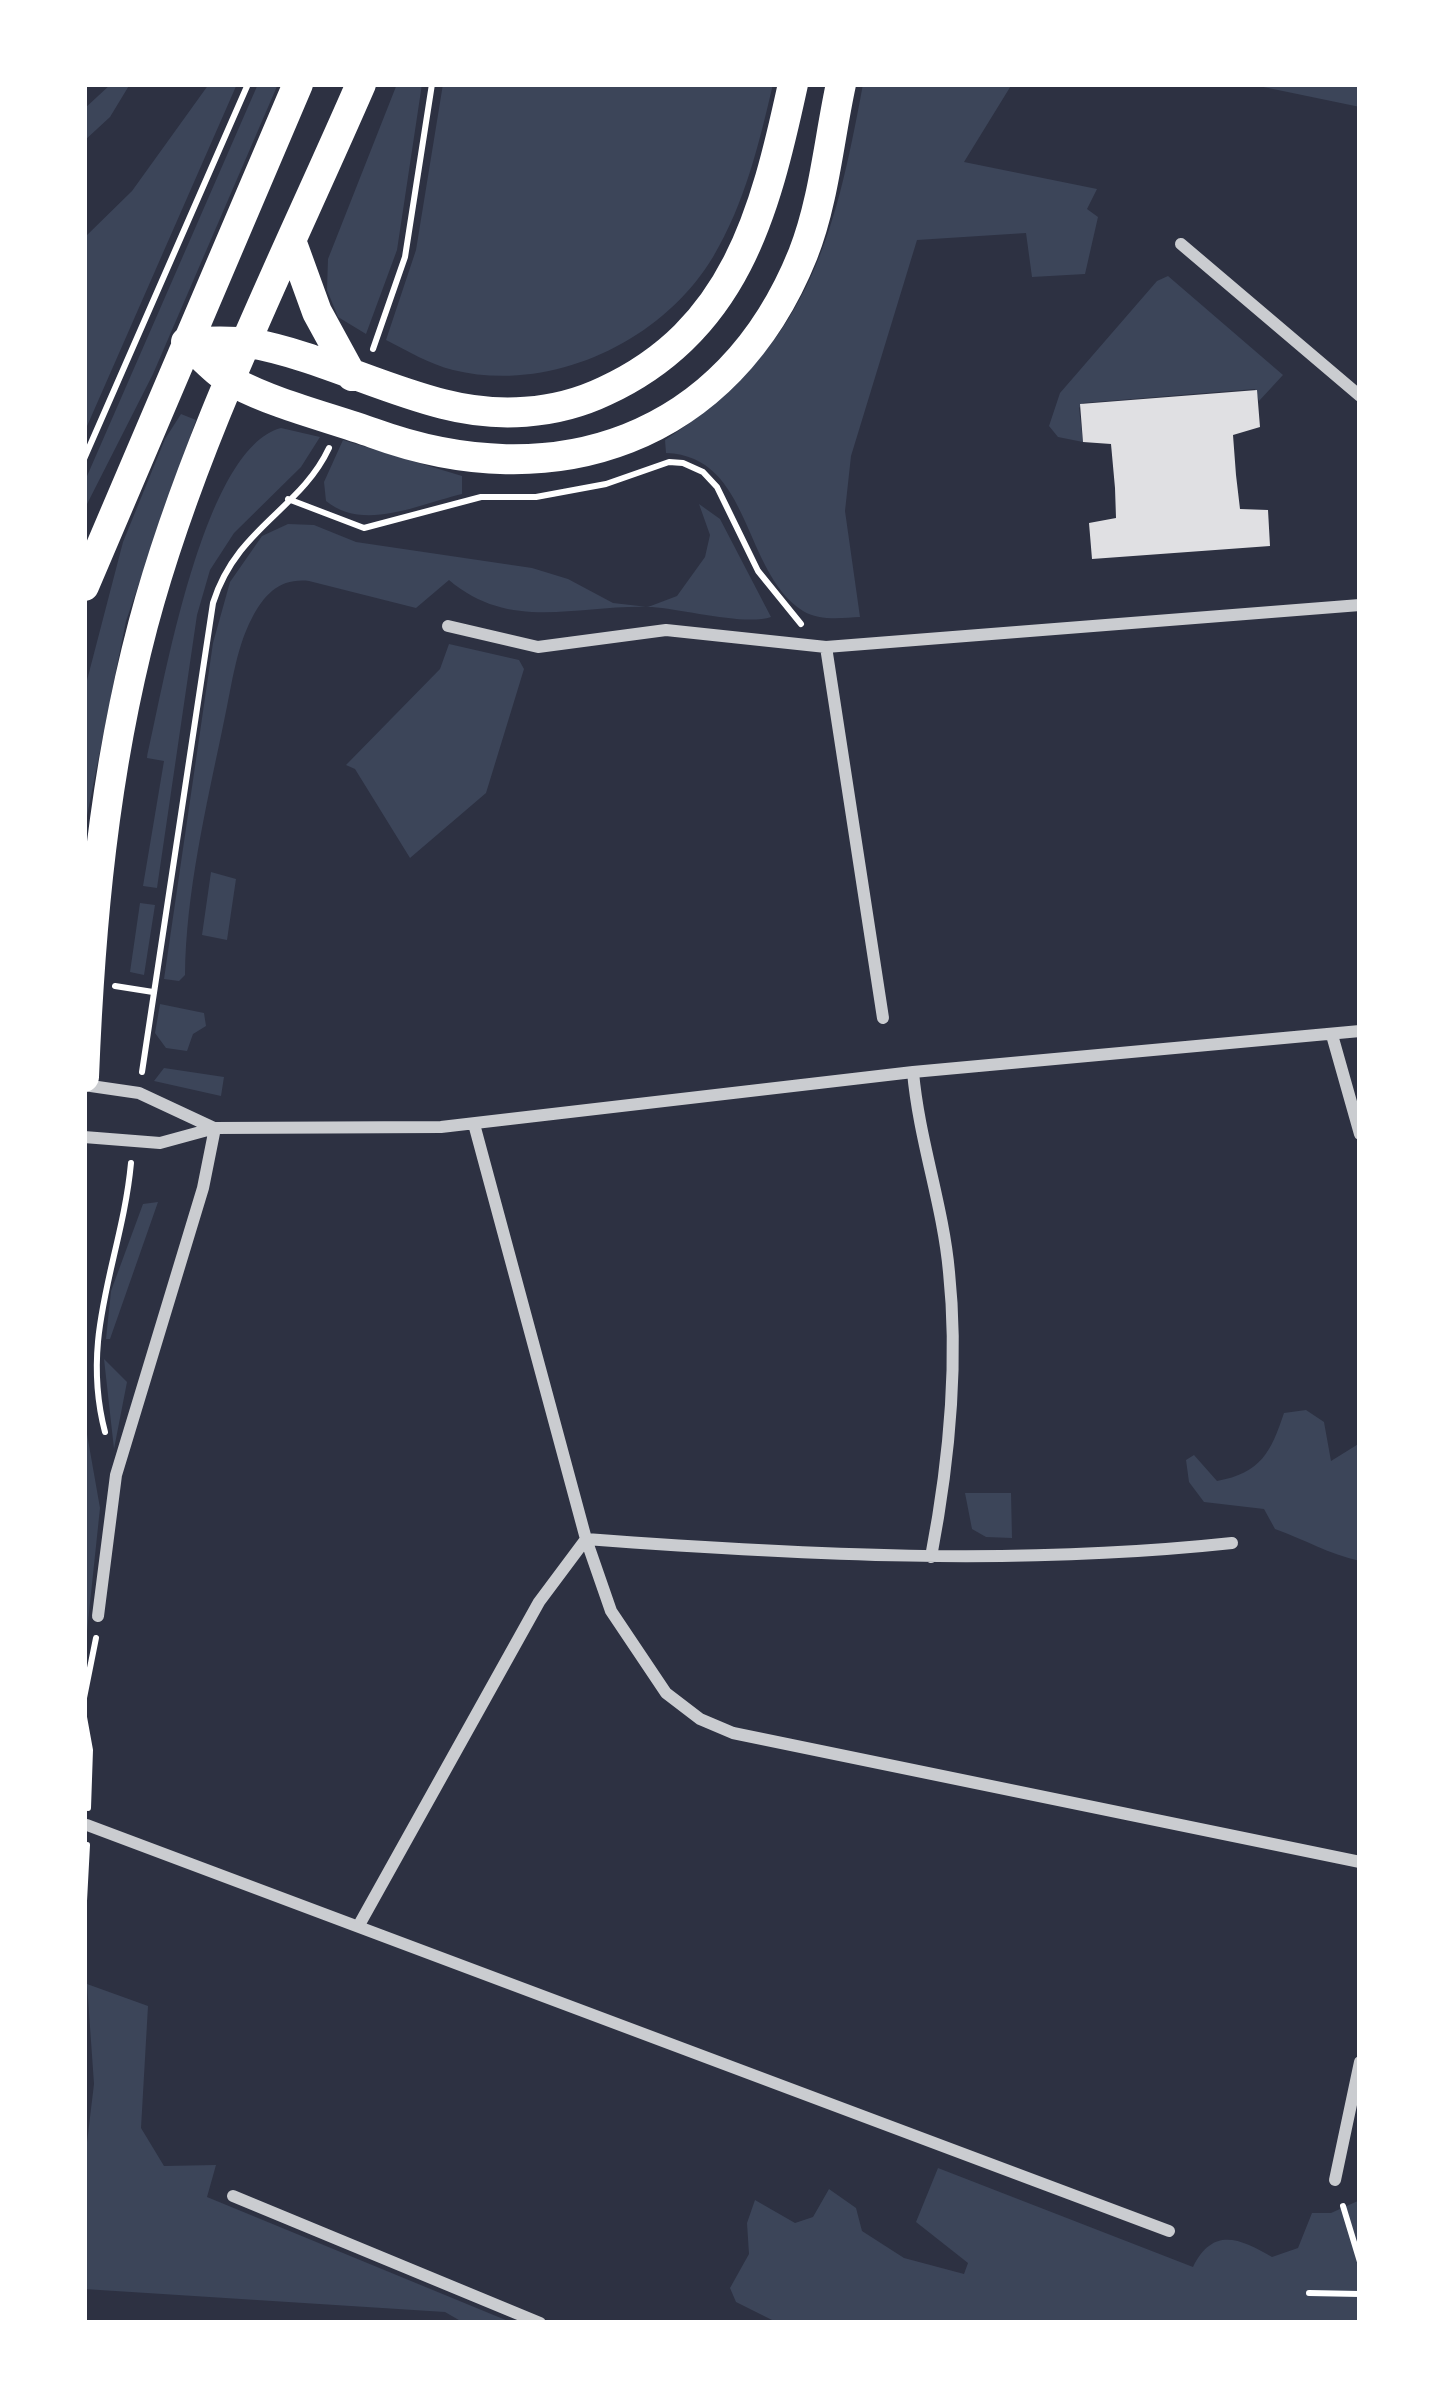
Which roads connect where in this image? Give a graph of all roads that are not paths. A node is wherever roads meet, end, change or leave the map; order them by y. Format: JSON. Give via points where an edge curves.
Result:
{"nodes":[{"id":1,"x":298,"y":84,"type":"edge"},
{"id":2,"x":361,"y":84,"type":"edge"},
{"id":3,"x":793,"y":84,"type":"edge"},
{"id":4,"x":841,"y":84,"type":"edge"},
{"id":5,"x":292,"y":243,"type":"junction"},
{"id":6,"x":1181,"y":244,"type":"dead end"},
{"id":7,"x":186,"y":342,"type":"junction"},
{"id":8,"x":250,"y":343,"type":"junction"},
{"id":9,"x":358,"y":372,"type":"junction"},
{"id":10,"x":233,"y":382,"type":"junction"},
{"id":11,"x":1360,"y":396,"type":"edge"},
{"id":12,"x":84,"y":586,"type":"edge"},
{"id":13,"x":1360,"y":605,"type":"edge"},
{"id":14,"x":448,"y":626,"type":"dead end"},
{"id":15,"x":826,"y":647,"type":"junction"},
{"id":16,"x":884,"y":1018,"type":"dead end"},
{"id":17,"x":1360,"y":1031,"type":"edge"},
{"id":18,"x":1332,"y":1034,"type":"junction"},
{"id":19,"x":913,"y":1072,"type":"junction"},
{"id":20,"x":84,"y":1081,"type":"edge"},
{"id":21,"x":474,"y":1124,"type":"junction"},
{"id":22,"x":215,"y":1128,"type":"junction"},
{"id":23,"x":1360,"y":1135,"type":"edge"},
{"id":24,"x":84,"y":1137,"type":"edge"},
{"id":25,"x":586,"y":1539,"type":"junction"},
{"id":26,"x":1232,"y":1544,"type":"dead end"},
{"id":27,"x":932,"y":1557,"type":"junction"},
{"id":28,"x":98,"y":1616,"type":"road end"},
{"id":29,"x":87,"y":1825,"type":"dead end"},
{"id":30,"x":1360,"y":1862,"type":"edge"},
{"id":31,"x":359,"y":1925,"type":"junction"},
{"id":32,"x":1360,"y":2062,"type":"edge"},
{"id":33,"x":1335,"y":2180,"type":"dead end"},
{"id":34,"x":233,"y":2197,"type":"dead end"},
{"id":35,"x":1169,"y":2231,"type":"dead end"},
{"id":36,"x":540,"y":2323,"type":"edge"}],
"edges":[{"from":1,"to":7,"type":"highway"},
{"from":2,"to":5,"type":"highway"},
{"from":3,"to":9,"type":"highway","via":[[752,232],[716,302],[675,349],[598,395],[538,412],[448,406]]},
{"from":4,"to":10,"type":"highway","via":[[803,252],[762,328],[693,402],[623,440],[543,461],[445,457]]},
{"from":5,"to":8,"type":"highway"},
{"from":5,"to":9,"type":"highway","via":[[329,335]]},
{"from":6,"to":11,"type":"street"},
{"from":7,"to":8,"type":"highway"},
{"from":7,"to":10,"type":"highway"},
{"from":7,"to":12,"type":"highway"},
{"from":8,"to":9,"type":"highway"},
{"from":8,"to":10,"type":"highway"},
{"from":10,"to":20,"type":"highway","via":[[168,546],[123,707],[102,846]]},
{"from":13,"to":15,"type":"street"},
{"from":14,"to":15,"type":"street","via":[[538,647],[638,630]]},
{"from":15,"to":16,"type":"street"},
{"from":17,"to":18,"type":"street"},
{"from":18,"to":19,"type":"street"},
{"from":18,"to":23,"type":"street"},
{"from":19,"to":21,"type":"street"},
{"from":19,"to":27,"type":"street","via":[[952,1322],[946,1481]]},
{"from":20,"to":22,"type":"street","via":[[140,1093]]},
{"from":21,"to":22,"type":"street","via":[[351,1132]]},
{"from":21,"to":25,"type":"street"},
{"from":22,"to":24,"type":"street","via":[[160,1143]]},
{"from":22,"to":28,"type":"street","via":[[116,1475]]},
{"from":25,"to":27,"type":"street"},
{"from":25,"to":30,"type":"street","via":[[611,1612],[641,1662],[666,1693],[712,1725]]},
{"from":25,"to":31,"type":"street","via":[[539,1602]]},
{"from":26,"to":27,"type":"street"},
{"from":29,"to":31,"type":"street"},
{"from":31,"to":35,"type":"street"},
{"from":32,"to":33,"type":"street"},
{"from":34,"to":36,"type":"street"}]}
